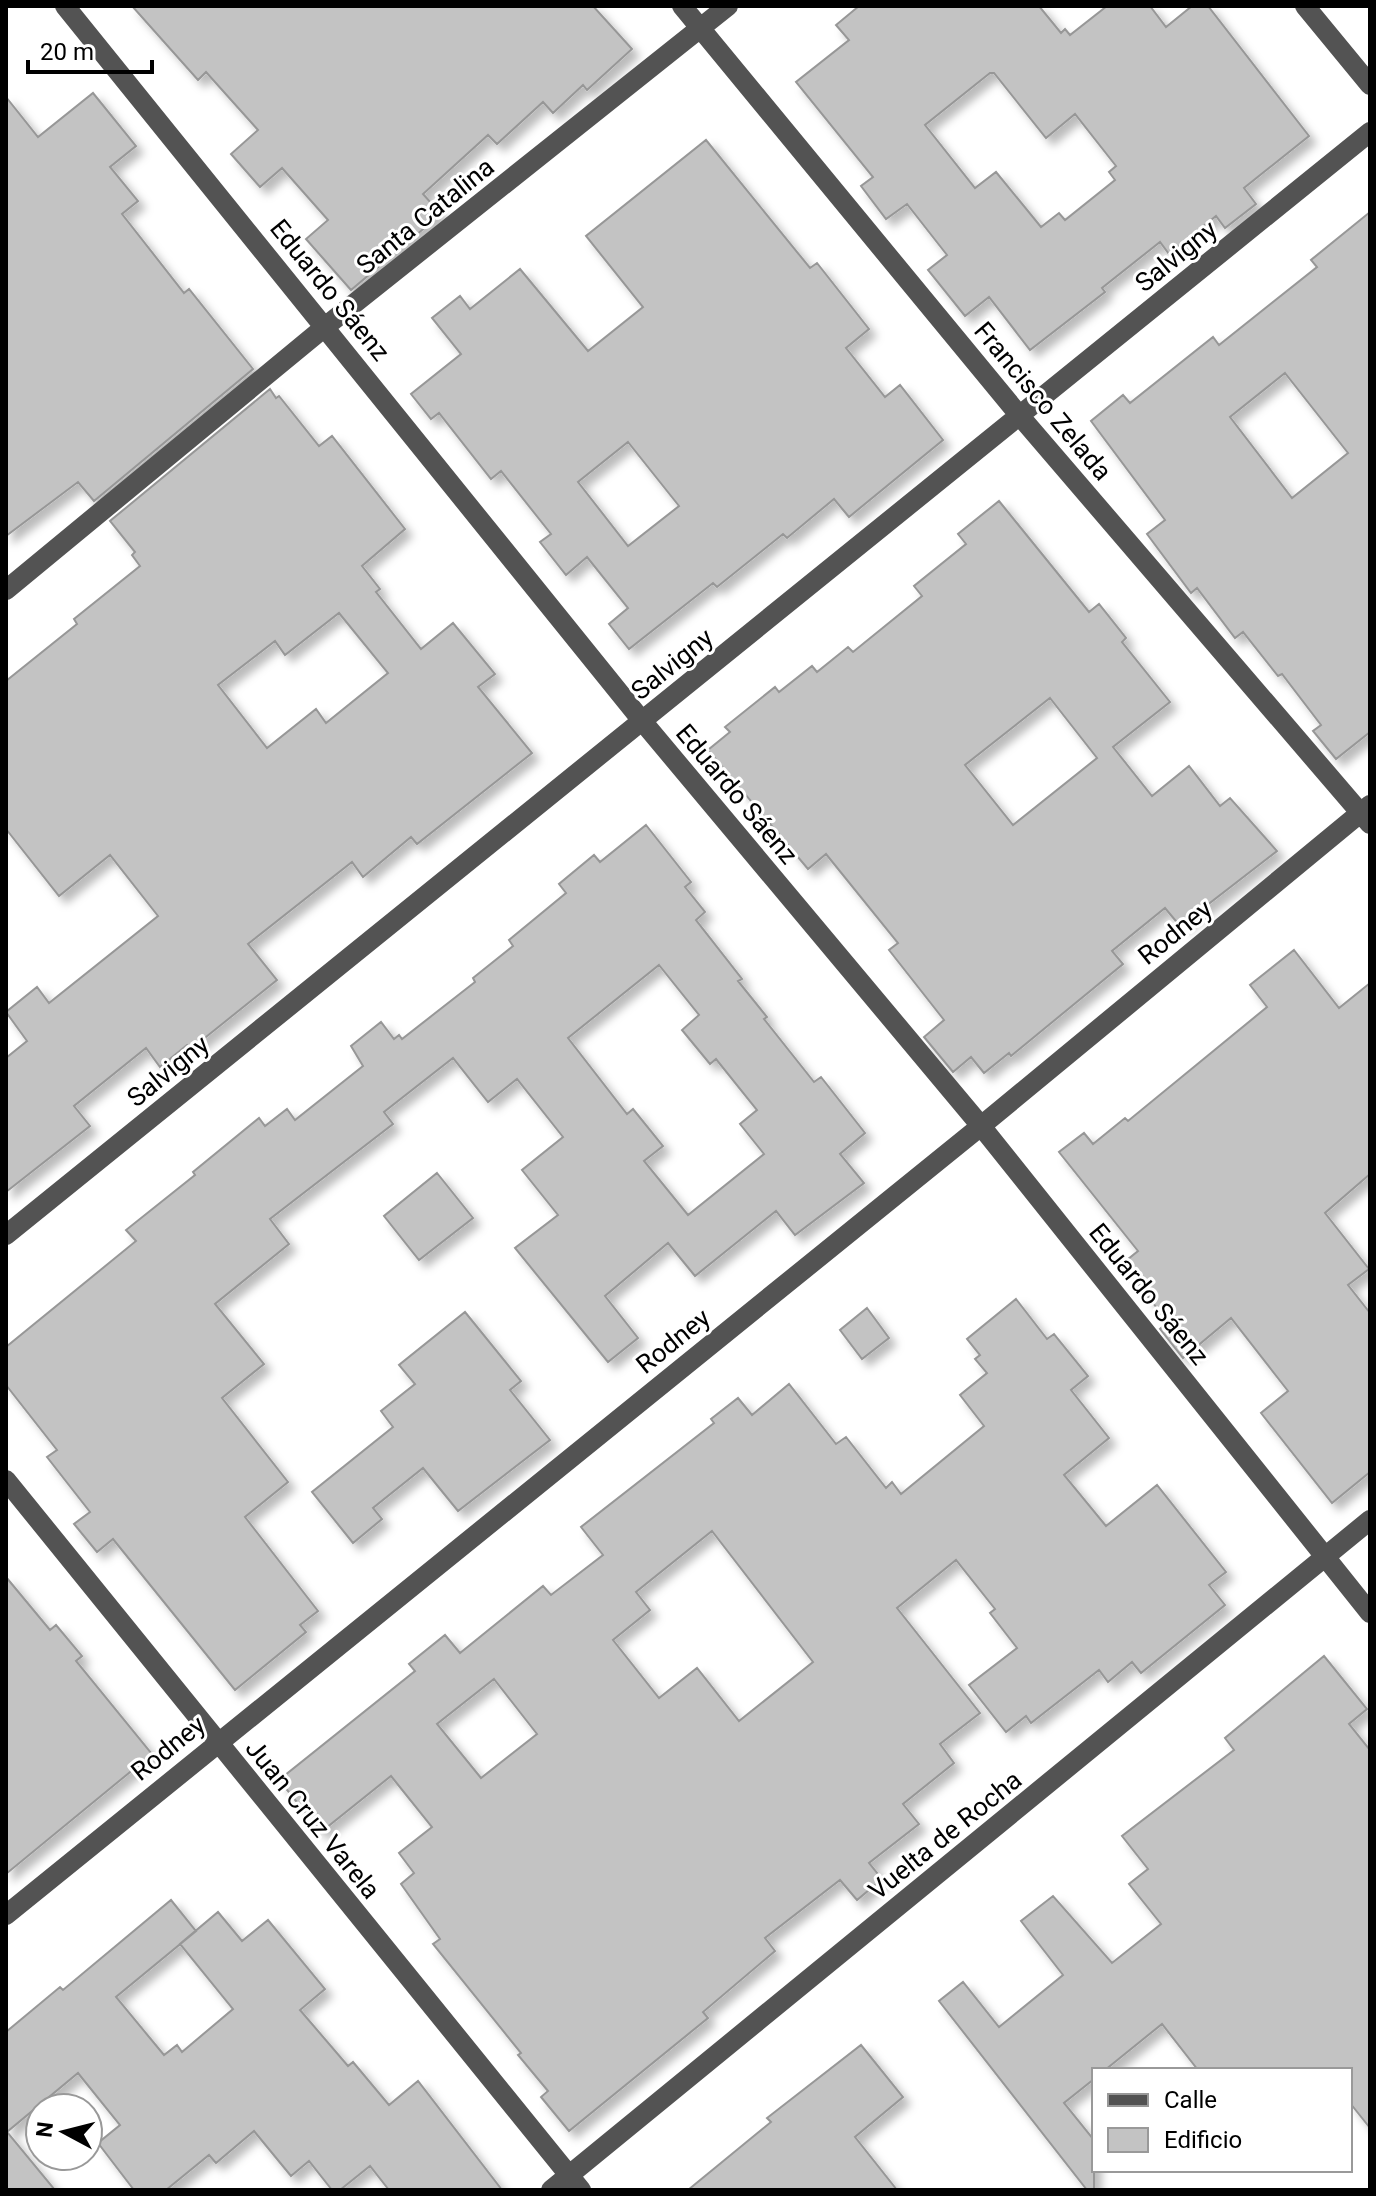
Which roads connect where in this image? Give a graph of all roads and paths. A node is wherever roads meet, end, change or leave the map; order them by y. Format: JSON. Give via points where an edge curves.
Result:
{"nodes":[{"id":1,"x":65,"y":6,"type":"edge"},
{"id":2,"x":682,"y":6,"type":"edge"},
{"id":3,"x":728,"y":6,"type":"edge"},
{"id":4,"x":1305,"y":6,"type":"edge"},
{"id":5,"x":701,"y":29,"type":"junction"},
{"id":6,"x":1370,"y":85,"type":"edge"},
{"id":7,"x":1370,"y":132,"type":"edge"},
{"id":8,"x":326,"y":326,"type":"junction"},
{"id":9,"x":1019,"y":415,"type":"junction"},
{"id":10,"x":6,"y":590,"type":"edge"},
{"id":11,"x":643,"y":722,"type":"junction"},
{"id":12,"x":1367,"y":814,"type":"edge"},
{"id":13,"x":981,"y":1126,"type":"junction"},
{"id":14,"x":6,"y":1235,"type":"edge"},
{"id":15,"x":6,"y":1480,"type":"edge"},
{"id":16,"x":1370,"y":1520,"type":"edge"},
{"id":17,"x":1326,"y":1557,"type":"junction"},
{"id":18,"x":1370,"y":1613,"type":"edge"},
{"id":19,"x":217,"y":1742,"type":"junction"},
{"id":20,"x":6,"y":1915,"type":"edge"},
{"id":21,"x":575,"y":2183,"type":"edge"},
{"id":22,"x":551,"y":2190,"type":"edge"}],
"edges":[{"from":1,"to":8,"type":"street","name":"Eduardo Sáenz"},
{"from":2,"to":5,"type":"street","name":"Francisco Zelada"},
{"from":3,"to":5,"type":"street","name":"Santa Catalina"},
{"from":4,"to":6,"type":"street"},
{"from":5,"to":8,"type":"street","name":"Santa Catalina"},
{"from":5,"to":9,"type":"street","name":"Francisco Zelada"},
{"from":7,"to":9,"type":"street","name":"Salvigny"},
{"from":8,"to":10,"type":"street","name":"Santa Catalina"},
{"from":8,"to":11,"type":"street","name":"Eduardo Sáenz"},
{"from":9,"to":11,"type":"street","name":"Salvigny"},
{"from":9,"to":12,"type":"street","name":"Francisco Zelada"},
{"from":11,"to":13,"type":"street","name":"Eduardo Sáenz"},
{"from":11,"to":14,"type":"street","name":"Salvigny"},
{"from":12,"to":13,"type":"street","name":"Rodney"},
{"from":13,"to":17,"type":"street","name":"Eduardo Sáenz"},
{"from":13,"to":19,"type":"street","name":"Rodney"},
{"from":15,"to":19,"type":"street","name":"Juan Cruz Varela"},
{"from":16,"to":17,"type":"street","name":"Vuelta de Rocha"},
{"from":17,"to":18,"type":"street","name":"Eduardo Sáenz"},
{"from":17,"to":21,"type":"street","name":"Vuelta de Rocha"},
{"from":19,"to":20,"type":"street","name":"Rodney"},
{"from":19,"to":21,"type":"street","name":"Juan Cruz Varela"},
{"from":21,"to":22,"type":"street","name":"Vuelta de Rocha"}]}
